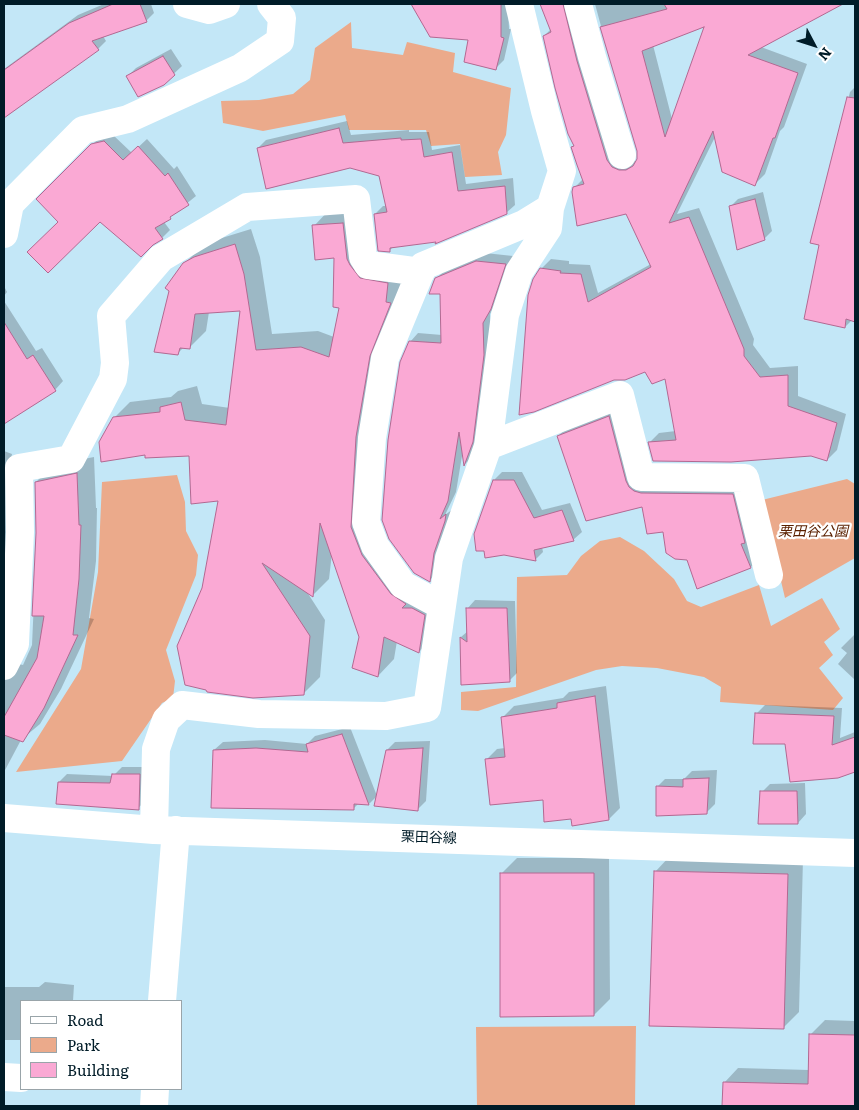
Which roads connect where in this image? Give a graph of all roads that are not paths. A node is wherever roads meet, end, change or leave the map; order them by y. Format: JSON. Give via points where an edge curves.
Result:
{"nodes":[{"id":1,"x":187,"y":4,"type":"edge"},
{"id":2,"x":226,"y":4,"type":"edge"},
{"id":3,"x":271,"y":4,"type":"edge"},
{"id":4,"x":519,"y":4,"type":"edge"},
{"id":5,"x":578,"y":4,"type":"edge"},
{"id":6,"x":622,"y":155,"type":"dead end"},
{"id":7,"x":550,"y":208,"type":"junction"},
{"id":8,"x":4,"y":234,"type":"edge"},
{"id":9,"x":421,"y":272,"type":"junction"},
{"id":10,"x":488,"y":446,"type":"junction"},
{"id":11,"x":769,"y":575,"type":"dead end"},
{"id":12,"x":442,"y":606,"type":"junction"},
{"id":13,"x":4,"y":666,"type":"edge"},
{"id":14,"x":4,"y":818,"type":"edge"},
{"id":15,"x":165,"y":830,"type":"junction"},
{"id":16,"x":855,"y":852,"type":"edge"},
{"id":17,"x":162,"y":1000,"type":"edge"},
{"id":18,"x":4,"y":1076,"type":"edge"},
{"id":19,"x":20,"y":1078,"type":"edge"}],
"edges":[{"from":1,"to":2,"type":"street","via":[[209,10]]},
{"from":3,"to":8,"type":"street","via":[[282,18],[280,41],[240,68],[128,119],[83,130],[10,204]]},
{"from":4,"to":7,"type":"street","via":[[562,171]]},
{"from":5,"to":6,"type":"street"},
{"from":7,"to":9,"type":"street","via":[[524,224],[423,266]]},
{"from":7,"to":10,"type":"street","via":[[548,228],[519,272],[505,315]]},
{"from":9,"to":12,"type":"street","via":[[385,358],[372,438],[366,522],[375,546],[403,584]]},
{"from":9,"to":13,"type":"street","via":[[368,265],[363,257],[356,198],[247,207],[160,258],[111,316],[116,363],[113,379],[71,459],[19,468],[20,532],[14,644]]},
{"from":10,"to":11,"type":"street","via":[[620,395],[641,477],[745,478]]},
{"from":10,"to":12,"type":"street","via":[[449,558]]},
{"from":12,"to":15,"type":"street","via":[[427,708],[386,716],[260,714],[182,705],[166,720],[156,749]]},
{"from":14,"to":15,"type":"street","name":"栗田谷線"},
{"from":15,"to":16,"type":"street","name":"栗田谷線"},
{"from":15,"to":17,"type":"street"},
{"from":18,"to":19,"type":"street"}]}
